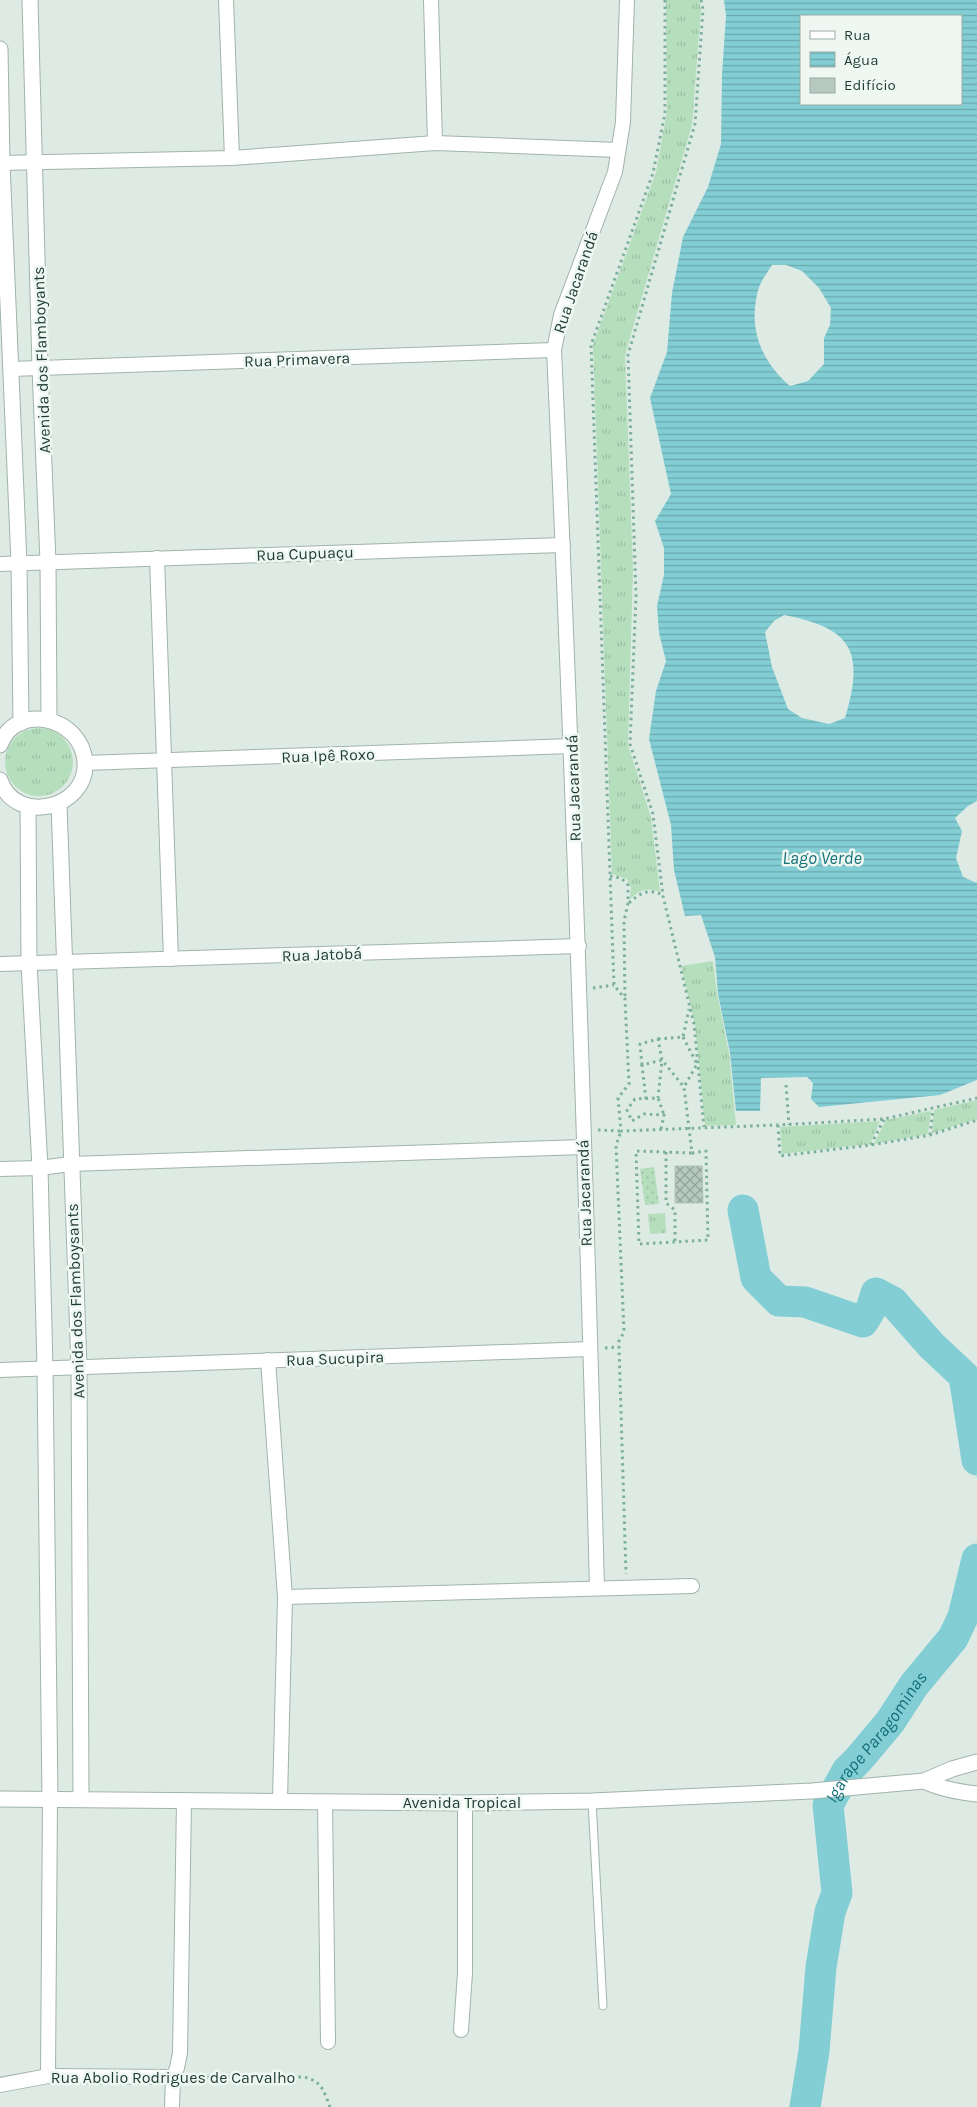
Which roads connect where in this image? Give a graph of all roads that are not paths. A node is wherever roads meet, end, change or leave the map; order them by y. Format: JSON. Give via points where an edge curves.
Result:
{"nodes":[{"id":1,"x":30,"y":0,"type":"edge"},
{"id":2,"x":226,"y":0,"type":"edge"},
{"id":3,"x":431,"y":0,"type":"edge"},
{"id":4,"x":627,"y":0,"type":"edge"},
{"id":5,"x":0,"y":49,"type":"edge"},
{"id":6,"x":435,"y":144,"type":"junction"},
{"id":7,"x":618,"y":150,"type":"junction"},
{"id":8,"x":232,"y":158,"type":"junction"},
{"id":9,"x":36,"y":162,"type":"junction"},
{"id":10,"x":1,"y":163,"type":"edge"},
{"id":11,"x":554,"y":350,"type":"junction"},
{"id":12,"x":40,"y":368,"type":"junction"},
{"id":13,"x":11,"y":369,"type":"junction"},
{"id":14,"x":563,"y":545,"type":"junction"},
{"id":15,"x":157,"y":558,"type":"junction"},
{"id":16,"x":48,"y":562,"type":"junction"},
{"id":17,"x":19,"y":563,"type":"junction"},
{"id":18,"x":0,"y":564,"type":"edge"},
{"id":19,"x":49,"y":720,"type":"junction"},
{"id":20,"x":21,"y":723,"type":"junction"},
{"id":21,"x":0,"y":745,"type":"edge"},
{"id":22,"x":571,"y":746,"type":"junction"},
{"id":23,"x":164,"y":761,"type":"junction"},
{"id":24,"x":86,"y":764,"type":"junction"},
{"id":25,"x":0,"y":780,"type":"edge"},
{"id":26,"x":59,"y":804,"type":"junction"},
{"id":27,"x":28,"y":806,"type":"junction"},
{"id":28,"x":579,"y":946,"type":"junction"},
{"id":29,"x":171,"y":959,"type":"junction"},
{"id":30,"x":30,"y":963,"type":"junction"},
{"id":31,"x":65,"y":963,"type":"junction"},
{"id":32,"x":0,"y":964,"type":"edge"},
{"id":33,"x":583,"y":1147,"type":"junction"},
{"id":34,"x":70,"y":1164,"type":"junction"},
{"id":35,"x":40,"y":1168,"type":"junction"},
{"id":36,"x":0,"y":1169,"type":"edge"},
{"id":37,"x":590,"y":1349,"type":"junction"},
{"id":38,"x":268,"y":1360,"type":"junction"},
{"id":39,"x":79,"y":1367,"type":"junction"},
{"id":40,"x":45,"y":1368,"type":"junction"},
{"id":41,"x":0,"y":1370,"type":"edge"},
{"id":42,"x":692,"y":1586,"type":"dead end"},
{"id":43,"x":597,"y":1588,"type":"junction"},
{"id":44,"x":285,"y":1597,"type":"junction"},
{"id":45,"x":977,"y":1762,"type":"edge"},
{"id":46,"x":924,"y":1781,"type":"junction"},
{"id":47,"x":977,"y":1794,"type":"edge"},
{"id":48,"x":81,"y":1798,"type":"junction"},
{"id":49,"x":0,"y":1799,"type":"edge"},
{"id":50,"x":50,"y":1800,"type":"junction"},
{"id":51,"x":184,"y":1800,"type":"junction"},
{"id":52,"x":280,"y":1800,"type":"junction"},
{"id":53,"x":592,"y":1801,"type":"junction"},
{"id":54,"x":325,"y":1802,"type":"junction"},
{"id":55,"x":465,"y":1803,"type":"junction"},
{"id":56,"x":603,"y":2006,"type":"dead end"},
{"id":57,"x":461,"y":2030,"type":"dead end"},
{"id":58,"x":328,"y":2042,"type":"dead end"},
{"id":59,"x":48,"y":2076,"type":"junction"},
{"id":60,"x":173,"y":2077,"type":"junction"},
{"id":61,"x":0,"y":2086,"type":"edge"},
{"id":62,"x":172,"y":2107,"type":"edge"}],
"edges":[{"from":1,"to":9,"type":"street","name":"Avenida dos Flamboyants"},
{"from":2,"to":8,"type":"street"},
{"from":3,"to":6,"type":"street"},
{"from":4,"to":7,"type":"street","name":"Rua Jacarandá","via":[[623,122]]},
{"from":5,"to":10,"type":"street","name":"Avenida dos Flamboyants"},
{"from":6,"to":7,"type":"street"},
{"from":6,"to":8,"type":"street"},
{"from":7,"to":11,"type":"street","name":"Rua Jacarandá","via":[[614,172],[561,315]]},
{"from":8,"to":9,"type":"street"},
{"from":9,"to":10,"type":"street"},
{"from":9,"to":12,"type":"street","name":"Avenida dos Flamboyants"},
{"from":10,"to":13,"type":"street","name":"Avenida dos Flamboyants"},
{"from":11,"to":12,"type":"street","name":"Rua Primavera"},
{"from":11,"to":14,"type":"street","name":"Rua Jacarandá"},
{"from":12,"to":13,"type":"street","name":"Rua Primavera"},
{"from":12,"to":16,"type":"street","name":"Avenida dos Flamboyants"},
{"from":13,"to":17,"type":"street","name":"Avenida dos Flamboyants"},
{"from":14,"to":15,"type":"street","name":"Rua Cupuaçu"},
{"from":14,"to":22,"type":"street","name":"Rua Jacarandá"},
{"from":15,"to":16,"type":"street","name":"Rua Cupuaçu"},
{"from":15,"to":23,"type":"street"},
{"from":16,"to":17,"type":"street","name":"Rua Cupuaçu"},
{"from":16,"to":19,"type":"street","name":"Avenida dos Flamboyants"},
{"from":17,"to":18,"type":"street"},
{"from":17,"to":20,"type":"street","name":"Avenida dos Flamboyants"},
{"from":19,"to":20,"type":"street"},
{"from":19,"to":24,"type":"street","via":[[64,725],[75,735],[83,748]]},
{"from":20,"to":21,"type":"street","via":[[10,730]]},
{"from":22,"to":23,"type":"street","name":"Rua Ipê Roxo"},
{"from":22,"to":28,"type":"street","name":"Rua Jacarandá"},
{"from":23,"to":24,"type":"street","name":"Rua Ipê Roxo"},
{"from":23,"to":29,"type":"street"},
{"from":24,"to":26,"type":"street","via":[[73,795]]},
{"from":25,"to":27,"type":"street","via":[[13,798]]},
{"from":26,"to":27,"type":"street","via":[[44,808]]},
{"from":26,"to":31,"type":"street","name":"Avenida dos Flamboysants"},
{"from":27,"to":30,"type":"street","name":"Avenida dos Flamboysants"},
{"from":28,"to":29,"type":"street","name":"Rua Jatobá"},
{"from":28,"to":33,"type":"street","name":"Rua Jacarandá"},
{"from":29,"to":31,"type":"street","name":"Rua Jatobá"},
{"from":30,"to":31,"type":"street","name":"Rua Jatobá"},
{"from":30,"to":32,"type":"street"},
{"from":30,"to":35,"type":"street","name":"Avenida dos Flamboysants"},
{"from":31,"to":34,"type":"street","name":"Avenida dos Flamboysants"},
{"from":33,"to":34,"type":"street"},
{"from":33,"to":37,"type":"street","name":"Rua Jacarandá"},
{"from":34,"to":35,"type":"street"},
{"from":34,"to":39,"type":"street","name":"Avenida dos Flamboysants"},
{"from":35,"to":36,"type":"street"},
{"from":35,"to":40,"type":"street","name":"Avenida dos Flamboysants"},
{"from":37,"to":38,"type":"street","name":"Rua Sucupira"},
{"from":37,"to":43,"type":"street","name":"Rua Jacarandá"},
{"from":38,"to":39,"type":"street","name":"Rua Sucupira"},
{"from":38,"to":44,"type":"street"},
{"from":39,"to":40,"type":"street","name":"Rua Sucupira"},
{"from":39,"to":48,"type":"street","name":"Avenida dos Flamboysants"},
{"from":40,"to":41,"type":"street","name":"Rua Sucupira"},
{"from":40,"to":50,"type":"street","name":"Avenida dos Flamboysants"},
{"from":42,"to":43,"type":"street"},
{"from":43,"to":44,"type":"street"},
{"from":44,"to":52,"type":"street"},
{"from":45,"to":46,"type":"street"},
{"from":46,"to":47,"type":"street","via":[[952,1791]]},
{"from":46,"to":53,"type":"street","name":"Avenida Tropical","via":[[812,1791]]},
{"from":48,"to":50,"type":"street","name":"Avenida Tropical"},
{"from":48,"to":51,"type":"street","name":"Avenida Tropical"},
{"from":49,"to":50,"type":"street","name":"Avenida Tropical"},
{"from":50,"to":59,"type":"street"},
{"from":51,"to":52,"type":"street","name":"Avenida Tropical"},
{"from":51,"to":60,"type":"street","via":[[180,2052]]},
{"from":52,"to":54,"type":"street","name":"Avenida Tropical"},
{"from":53,"to":55,"type":"street","name":"Avenida Tropical"},
{"from":53,"to":56,"type":"lane"},
{"from":54,"to":55,"type":"street","name":"Avenida Tropical"},
{"from":54,"to":58,"type":"street"},
{"from":55,"to":57,"type":"street"},
{"from":59,"to":60,"type":"street","name":"Rua Abolio Rodrigues de Carvalho"},
{"from":59,"to":61,"type":"street","name":"Rua Abolio Rodrigues de Carvalho"},
{"from":60,"to":62,"type":"street"}]}
